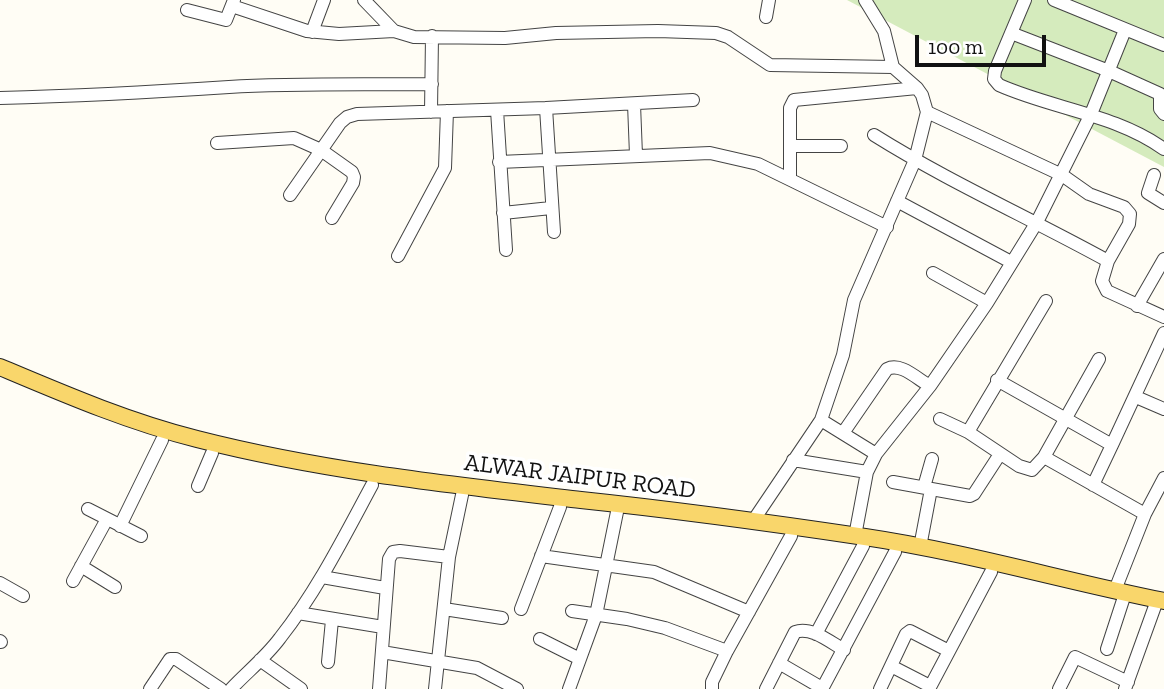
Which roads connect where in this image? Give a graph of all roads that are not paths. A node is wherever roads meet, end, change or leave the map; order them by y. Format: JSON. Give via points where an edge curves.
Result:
{"nodes":[{"id":1,"x":324,"y":0,"type":"edge"},
{"id":2,"x":364,"y":0,"type":"edge"},
{"id":3,"x":769,"y":0,"type":"edge"},
{"id":4,"x":865,"y":0,"type":"edge"},
{"id":5,"x":1025,"y":0,"type":"edge"},
{"id":6,"x":1054,"y":0,"type":"edge"},
{"id":7,"x":233,"y":3,"type":"edge"},
{"id":8,"x":187,"y":10,"type":"dead end"},
{"id":9,"x":766,"y":17,"type":"dead end"},
{"id":10,"x":1125,"y":30,"type":"junction"},
{"id":11,"x":394,"y":31,"type":"junction"},
{"id":12,"x":312,"y":32,"type":"junction"},
{"id":13,"x":1011,"y":33,"type":"junction"},
{"id":14,"x":432,"y":36,"type":"junction"},
{"id":15,"x":1164,"y":45,"type":"edge"},
{"id":16,"x":893,"y":67,"type":"junction"},
{"id":17,"x":1109,"y":71,"type":"junction"},
{"id":18,"x":432,"y":85,"type":"junction"},
{"id":19,"x":917,"y":88,"type":"junction"},
{"id":20,"x":1162,"y":91,"type":"edge"},
{"id":21,"x":0,"y":98,"type":"edge"},
{"id":22,"x":693,"y":100,"type":"dead end"},
{"id":23,"x":635,"y":104,"type":"junction"},
{"id":24,"x":546,"y":108,"type":"junction"},
{"id":25,"x":497,"y":110,"type":"junction"},
{"id":26,"x":432,"y":111,"type":"junction"},
{"id":27,"x":447,"y":111,"type":"junction"},
{"id":28,"x":927,"y":112,"type":"junction"},
{"id":29,"x":1091,"y":114,"type":"junction"},
{"id":30,"x":1164,"y":114,"type":"edge"},
{"id":31,"x":874,"y":135,"type":"dead end"},
{"id":32,"x":217,"y":143,"type":"dead end"},
{"id":33,"x":791,"y":146,"type":"junction"},
{"id":34,"x":841,"y":146,"type":"dead end"},
{"id":35,"x":1164,"y":149,"type":"edge"},
{"id":36,"x":321,"y":150,"type":"junction"},
{"id":37,"x":636,"y":155,"type":"junction"},
{"id":38,"x":549,"y":159,"type":"junction"},
{"id":39,"x":915,"y":160,"type":"junction"},
{"id":40,"x":499,"y":162,"type":"junction"},
{"id":41,"x":1062,"y":175,"type":"junction"},
{"id":42,"x":1154,"y":175,"type":"dead end"},
{"id":43,"x":790,"y":178,"type":"junction"},
{"id":44,"x":290,"y":195,"type":"dead end"},
{"id":45,"x":897,"y":201,"type":"junction"},
{"id":46,"x":1164,"y":203,"type":"edge"},
{"id":47,"x":551,"y":208,"type":"junction"},
{"id":48,"x":503,"y":213,"type":"junction"},
{"id":49,"x":332,"y":218,"type":"dead end"},
{"id":50,"x":1037,"y":222,"type":"junction"},
{"id":51,"x":887,"y":227,"type":"junction"},
{"id":52,"x":554,"y":232,"type":"dead end"},
{"id":53,"x":506,"y":250,"type":"dead end"},
{"id":54,"x":398,"y":256,"type":"dead end"},
{"id":55,"x":1108,"y":261,"type":"junction"},
{"id":56,"x":1011,"y":262,"type":"junction"},
{"id":57,"x":1163,"y":262,"type":"edge"},
{"id":58,"x":933,"y":273,"type":"dead end"},
{"id":59,"x":1046,"y":301,"type":"dead end"},
{"id":60,"x":987,"y":303,"type":"junction"},
{"id":61,"x":1137,"y":306,"type":"junction"},
{"id":62,"x":1164,"y":317,"type":"edge"},
{"id":63,"x":1164,"y":333,"type":"edge"},
{"id":64,"x":1099,"y":359,"type":"dead end"},
{"id":65,"x":0,"y":367,"type":"edge"},
{"id":66,"x":0,"y":379,"type":"edge"},
{"id":67,"x":997,"y":380,"type":"junction"},
{"id":68,"x":930,"y":386,"type":"junction"},
{"id":69,"x":1136,"y":397,"type":"junction"},
{"id":70,"x":1164,"y":409,"type":"edge"},
{"id":71,"x":940,"y":419,"type":"dead end"},
{"id":72,"x":1065,"y":419,"type":"junction"},
{"id":73,"x":821,"y":420,"type":"junction"},
{"id":74,"x":968,"y":432,"type":"junction"},
{"id":75,"x":843,"y":433,"type":"junction"},
{"id":76,"x":162,"y":440,"type":"junction"},
{"id":77,"x":1112,"y":445,"type":"junction"},
{"id":78,"x":212,"y":453,"type":"junction"},
{"id":79,"x":876,"y":454,"type":"junction"},
{"id":80,"x":1000,"y":454,"type":"junction"},
{"id":81,"x":1044,"y":457,"type":"junction"},
{"id":82,"x":932,"y":459,"type":"dead end"},
{"id":83,"x":793,"y":460,"type":"junction"},
{"id":84,"x":867,"y":472,"type":"junction"},
{"id":85,"x":1164,"y":478,"type":"edge"},
{"id":86,"x":893,"y":482,"type":"dead end"},
{"id":87,"x":372,"y":485,"type":"junction"},
{"id":88,"x":1093,"y":485,"type":"junction"},
{"id":89,"x":198,"y":486,"type":"dead end"},
{"id":90,"x":928,"y":488,"type":"junction"},
{"id":91,"x":462,"y":495,"type":"junction"},
{"id":92,"x":560,"y":507,"type":"junction"},
{"id":93,"x":88,"y":509,"type":"dead end"},
{"id":94,"x":617,"y":512,"type":"junction"},
{"id":95,"x":1145,"y":514,"type":"junction"},
{"id":96,"x":107,"y":519,"type":"junction"},
{"id":97,"x":753,"y":521,"type":"junction"},
{"id":98,"x":120,"y":526,"type":"junction"},
{"id":99,"x":141,"y":536,"type":"dead end"},
{"id":100,"x":791,"y":536,"type":"junction"},
{"id":101,"x":859,"y":541,"type":"junction"},
{"id":102,"x":920,"y":547,"type":"junction"},
{"id":103,"x":895,"y":552,"type":"junction"},
{"id":104,"x":449,"y":556,"type":"junction"},
{"id":105,"x":541,"y":556,"type":"junction"},
{"id":106,"x":604,"y":565,"type":"junction"},
{"id":107,"x":80,"y":566,"type":"junction"},
{"id":108,"x":991,"y":572,"type":"junction"},
{"id":109,"x":322,"y":577,"type":"junction"},
{"id":110,"x":73,"y":581,"type":"dead end"},
{"id":111,"x":0,"y":583,"type":"edge"},
{"id":112,"x":115,"y":587,"type":"dead end"},
{"id":113,"x":385,"y":588,"type":"junction"},
{"id":114,"x":1119,"y":595,"type":"junction"},
{"id":115,"x":23,"y":596,"type":"dead end"},
{"id":116,"x":1161,"y":605,"type":"edge"},
{"id":117,"x":444,"y":609,"type":"junction"},
{"id":118,"x":522,"y":609,"type":"dead end"},
{"id":119,"x":572,"y":611,"type":"dead end"},
{"id":120,"x":750,"y":612,"type":"junction"},
{"id":121,"x":298,"y":613,"type":"junction"},
{"id":122,"x":596,"y":615,"type":"junction"},
{"id":123,"x":502,"y":618,"type":"dead end"},
{"id":124,"x":332,"y":620,"type":"junction"},
{"id":125,"x":383,"y":627,"type":"junction"},
{"id":126,"x":816,"y":634,"type":"junction"},
{"id":127,"x":540,"y":639,"type":"dead end"},
{"id":128,"x":1107,"y":649,"type":"dead end"},
{"id":129,"x":844,"y":650,"type":"junction"},
{"id":130,"x":727,"y":651,"type":"junction"},
{"id":131,"x":949,"y":651,"type":"junction"},
{"id":132,"x":382,"y":653,"type":"junction"},
{"id":133,"x":580,"y":659,"type":"junction"},
{"id":134,"x":260,"y":660,"type":"junction"},
{"id":135,"x":328,"y":662,"type":"dead end"},
{"id":136,"x":439,"y":662,"type":"junction"},
{"id":137,"x":779,"y":663,"type":"junction"},
{"id":138,"x":891,"y":666,"type":"junction"},
{"id":139,"x":1127,"y":686,"type":"edge"},
{"id":140,"x":930,"y":687,"type":"edge"},
{"id":141,"x":822,"y":688,"type":"edge"},
{"id":142,"x":150,"y":689,"type":"edge"},
{"id":143,"x":221,"y":689,"type":"edge"},
{"id":144,"x":231,"y":689,"type":"edge"},
{"id":145,"x":300,"y":689,"type":"edge"},
{"id":146,"x":379,"y":689,"type":"edge"},
{"id":147,"x":435,"y":689,"type":"edge"},
{"id":148,"x":514,"y":689,"type":"edge"},
{"id":149,"x":569,"y":689,"type":"edge"},
{"id":150,"x":712,"y":689,"type":"edge"},
{"id":151,"x":766,"y":689,"type":"edge"},
{"id":152,"x":880,"y":689,"type":"edge"},
{"id":153,"x":1059,"y":689,"type":"edge"}],
"edges":[{"from":1,"to":12,"type":"street"},
{"from":2,"to":11,"type":"street"},
{"from":3,"to":9,"type":"street"},
{"from":4,"to":16,"type":"street","via":[[884,31]]},
{"from":5,"to":13,"type":"street"},
{"from":6,"to":10,"type":"street"},
{"from":7,"to":8,"type":"street","via":[[226,20]]},
{"from":7,"to":12,"type":"street"},
{"from":10,"to":15,"type":"street"},
{"from":10,"to":17,"type":"street"},
{"from":11,"to":12,"type":"street"},
{"from":11,"to":14,"type":"street"},
{"from":13,"to":17,"type":"street"},
{"from":13,"to":29,"type":"street","via":[[995,71],[999,85]]},
{"from":14,"to":16,"type":"street","via":[[716,33],[770,65]]},
{"from":14,"to":18,"type":"street"},
{"from":16,"to":19,"type":"street"},
{"from":17,"to":20,"type":"street"},
{"from":17,"to":29,"type":"street"},
{"from":18,"to":21,"type":"street","via":[[266,86]]},
{"from":18,"to":26,"type":"street"},
{"from":19,"to":28,"type":"street"},
{"from":19,"to":33,"type":"street","via":[[794,100]]},
{"from":20,"to":30,"type":"street","via":[[1160,109]]},
{"from":22,"to":23,"type":"street"},
{"from":23,"to":24,"type":"street"},
{"from":23,"to":37,"type":"street"},
{"from":24,"to":25,"type":"street"},
{"from":24,"to":38,"type":"street"},
{"from":25,"to":27,"type":"street"},
{"from":25,"to":40,"type":"street"},
{"from":26,"to":27,"type":"street"},
{"from":26,"to":36,"type":"street","via":[[347,117]]},
{"from":27,"to":54,"type":"street","via":[[445,168]]},
{"from":28,"to":39,"type":"street"},
{"from":28,"to":41,"type":"street"},
{"from":29,"to":35,"type":"street"},
{"from":29,"to":41,"type":"street"},
{"from":31,"to":39,"type":"street"},
{"from":32,"to":36,"type":"street","via":[[294,138]]},
{"from":33,"to":34,"type":"street"},
{"from":33,"to":43,"type":"street"},
{"from":36,"to":44,"type":"street"},
{"from":36,"to":49,"type":"street","via":[[355,177]]},
{"from":37,"to":38,"type":"street"},
{"from":37,"to":43,"type":"street","via":[[710,153],[758,163]]},
{"from":38,"to":40,"type":"street"},
{"from":38,"to":47,"type":"street"},
{"from":39,"to":45,"type":"street"},
{"from":39,"to":50,"type":"street"},
{"from":40,"to":48,"type":"street"},
{"from":41,"to":50,"type":"street"},
{"from":41,"to":55,"type":"street","via":[[1130,214]]},
{"from":42,"to":46,"type":"street","via":[[1148,193]]},
{"from":43,"to":51,"type":"street"},
{"from":45,"to":51,"type":"street"},
{"from":45,"to":56,"type":"street"},
{"from":47,"to":48,"type":"street"},
{"from":47,"to":52,"type":"street"},
{"from":48,"to":53,"type":"street"},
{"from":50,"to":55,"type":"street"},
{"from":50,"to":56,"type":"street"},
{"from":51,"to":73,"type":"street","via":[[854,300],[843,355]]},
{"from":55,"to":61,"type":"street","via":[[1103,287]]},
{"from":56,"to":60,"type":"street"},
{"from":57,"to":61,"type":"street"},
{"from":58,"to":60,"type":"street"},
{"from":59,"to":67,"type":"street"},
{"from":60,"to":68,"type":"street"},
{"from":61,"to":62,"type":"street"},
{"from":63,"to":69,"type":"street"},
{"from":64,"to":72,"type":"street"},
{"from":65,"to":97,"type":"main road","name":"ALWAR JAIPUR ROAD","via":[[137,421],[216,444],[377,475]]},
{"from":66,"to":76,"type":"main road","name":"ALWAR JAIPUR ROAD"},
{"from":67,"to":72,"type":"street"},
{"from":67,"to":74,"type":"street"},
{"from":68,"to":75,"type":"street","via":[[900,368],[887,369]]},
{"from":68,"to":79,"type":"street"},
{"from":69,"to":70,"type":"street"},
{"from":69,"to":77,"type":"street"},
{"from":71,"to":74,"type":"street"},
{"from":72,"to":77,"type":"street"},
{"from":72,"to":81,"type":"street"},
{"from":73,"to":75,"type":"street"},
{"from":73,"to":83,"type":"street"},
{"from":74,"to":80,"type":"street"},
{"from":75,"to":79,"type":"street"},
{"from":76,"to":78,"type":"main road","name":"ALWAR JAIPUR ROAD"},
{"from":76,"to":98,"type":"street"},
{"from":77,"to":88,"type":"street"},
{"from":78,"to":87,"type":"main road","name":"ALWAR JAIPUR ROAD"},
{"from":78,"to":89,"type":"street"},
{"from":79,"to":84,"type":"street"},
{"from":80,"to":81,"type":"street","via":[[1028,470]]},
{"from":80,"to":90,"type":"street","via":[[970,496]]},
{"from":81,"to":88,"type":"street"},
{"from":82,"to":90,"type":"street"},
{"from":83,"to":84,"type":"street"},
{"from":83,"to":97,"type":"street"},
{"from":84,"to":101,"type":"street"},
{"from":85,"to":95,"type":"street"},
{"from":86,"to":90,"type":"street"},
{"from":87,"to":91,"type":"main road","name":"ALWAR JAIPUR ROAD"},
{"from":87,"to":109,"type":"street"},
{"from":88,"to":95,"type":"street"},
{"from":90,"to":102,"type":"street"},
{"from":91,"to":92,"type":"main road","name":"ALWAR JAIPUR ROAD"},
{"from":91,"to":104,"type":"street"},
{"from":92,"to":94,"type":"main road","name":"ALWAR JAIPUR ROAD"},
{"from":92,"to":105,"type":"street"},
{"from":93,"to":96,"type":"street"},
{"from":94,"to":100,"type":"main road","name":"ALWAR JAIPUR ROAD"},
{"from":94,"to":106,"type":"street"},
{"from":95,"to":114,"type":"street"},
{"from":96,"to":98,"type":"street"},
{"from":96,"to":107,"type":"street"},
{"from":97,"to":101,"type":"main road","name":"ALWAR JAIPUR ROAD"},
{"from":98,"to":99,"type":"street"},
{"from":100,"to":101,"type":"main road","name":"ALWAR JAIPUR ROAD"},
{"from":100,"to":120,"type":"street"},
{"from":101,"to":102,"type":"main road","name":"ALWAR JAIPUR ROAD"},
{"from":101,"to":103,"type":"main road","name":"ALWAR JAIPUR ROAD"},
{"from":101,"to":126,"type":"street"},
{"from":102,"to":114,"type":"main road","name":"ALWAR JAIPUR ROAD"},
{"from":103,"to":108,"type":"main road","name":"ALWAR JAIPUR ROAD"},
{"from":103,"to":129,"type":"street"},
{"from":104,"to":113,"type":"street","via":[[393,552]]},
{"from":104,"to":117,"type":"street"},
{"from":105,"to":106,"type":"street"},
{"from":105,"to":118,"type":"street"},
{"from":106,"to":120,"type":"street","via":[[654,572]]},
{"from":106,"to":122,"type":"street"},
{"from":107,"to":110,"type":"street"},
{"from":107,"to":112,"type":"street"},
{"from":108,"to":114,"type":"main road","name":"ALWAR JAIPUR ROAD"},
{"from":108,"to":131,"type":"street"},
{"from":109,"to":113,"type":"street"},
{"from":109,"to":121,"type":"street"},
{"from":111,"to":115,"type":"street"},
{"from":113,"to":125,"type":"street"},
{"from":114,"to":116,"type":"main road","name":"ALWAR JAIPUR ROAD"},
{"from":114,"to":128,"type":"street"},
{"from":116,"to":139,"type":"street"},
{"from":117,"to":123,"type":"street"},
{"from":117,"to":136,"type":"street"},
{"from":119,"to":122,"type":"street"},
{"from":120,"to":130,"type":"street"},
{"from":121,"to":124,"type":"street"},
{"from":121,"to":134,"type":"street"},
{"from":122,"to":130,"type":"street","via":[[664,628]]},
{"from":122,"to":133,"type":"street"},
{"from":124,"to":125,"type":"street"},
{"from":124,"to":135,"type":"street"},
{"from":125,"to":132,"type":"street"},
{"from":126,"to":129,"type":"street"},
{"from":126,"to":137,"type":"street","via":[[802,629],[794,632]]},
{"from":127,"to":133,"type":"street"},
{"from":129,"to":141,"type":"street"},
{"from":130,"to":150,"type":"street"},
{"from":131,"to":138,"type":"street","via":[[910,631]]},
{"from":131,"to":140,"type":"street"},
{"from":132,"to":136,"type":"street"},
{"from":132,"to":146,"type":"street"},
{"from":133,"to":149,"type":"street"},
{"from":134,"to":144,"type":"street"},
{"from":134,"to":145,"type":"street"},
{"from":136,"to":147,"type":"street"},
{"from":136,"to":148,"type":"street","via":[[477,668]]},
{"from":137,"to":141,"type":"street"},
{"from":137,"to":151,"type":"street"},
{"from":138,"to":140,"type":"street"},
{"from":138,"to":152,"type":"street"},
{"from":139,"to":153,"type":"street","via":[[1075,657]]},
{"from":142,"to":143,"type":"street","via":[[170,659],[176,659]]}]}
